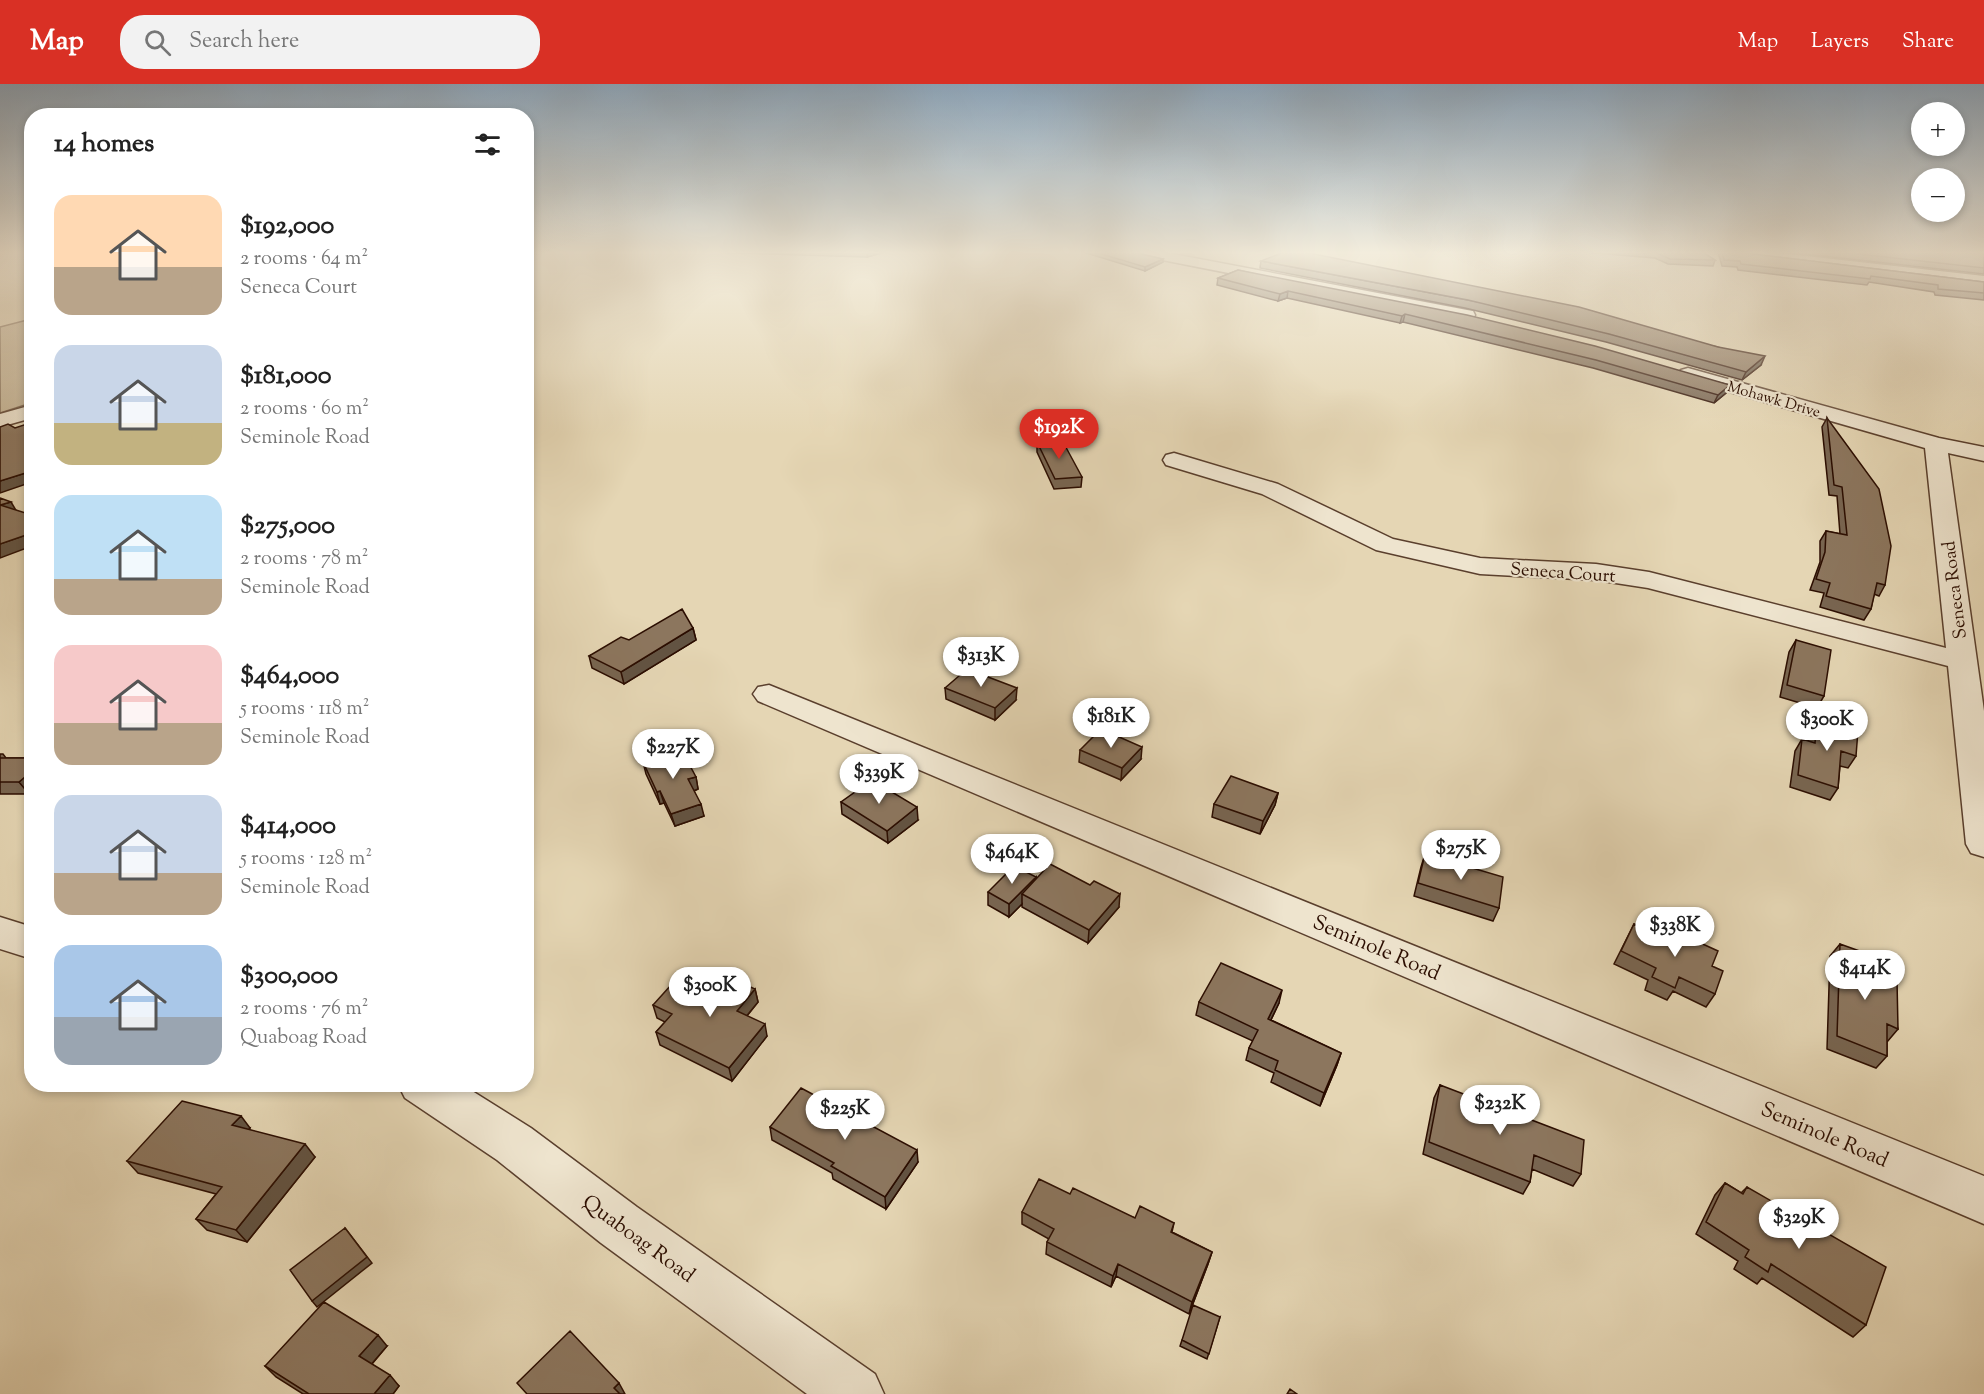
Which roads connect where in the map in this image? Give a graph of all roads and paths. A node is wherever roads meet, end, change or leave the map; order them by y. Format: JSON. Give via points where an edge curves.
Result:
{"nodes":[{"id":1,"x":1453,"y":313,"type":"edge"},
{"id":2,"x":1488,"y":320,"type":"edge"},
{"id":3,"x":1673,"y":370,"type":"edge"},
{"id":4,"x":24,"y":414,"type":"edge"},
{"id":5,"x":0,"y":421,"type":"edge"},
{"id":6,"x":1936,"y":444,"type":"junction"},
{"id":7,"x":1984,"y":454,"type":"edge"},
{"id":8,"x":1174,"y":460,"type":"dead end"},
{"id":9,"x":1962,"y":661,"type":"junction"},
{"id":10,"x":769,"y":694,"type":"dead end"},
{"id":11,"x":1984,"y":844,"type":"edge"},
{"id":12,"x":0,"y":933,"type":"edge"},
{"id":13,"x":24,"y":940,"type":"edge"},
{"id":14,"x":433,"y":1092,"type":"edge"},
{"id":15,"x":1984,"y":1200,"type":"edge"},
{"id":16,"x":855,"y":1394,"type":"edge"}],
"edges":[{"from":1,"to":2,"type":"street"},
{"from":3,"to":6,"type":"street","name":"Mohawk Drive"},
{"from":4,"to":5,"type":"street"},
{"from":6,"to":7,"type":"street","name":"Mohawk Drive"},
{"from":6,"to":9,"type":"street","name":"Seneca Road"},
{"from":8,"to":9,"type":"street","name":"Seneca Court","via":[[1270,489],[1385,545],[1480,566],[1596,572],[1649,580]]},
{"from":9,"to":11,"type":"street","name":"Seneca Road"},
{"from":10,"to":15,"type":"street","name":"Seminole Road"},
{"from":12,"to":13,"type":"street"},
{"from":14,"to":16,"type":"street","name":"Quaboag Road","via":[[514,1144],[619,1225]]}]}
